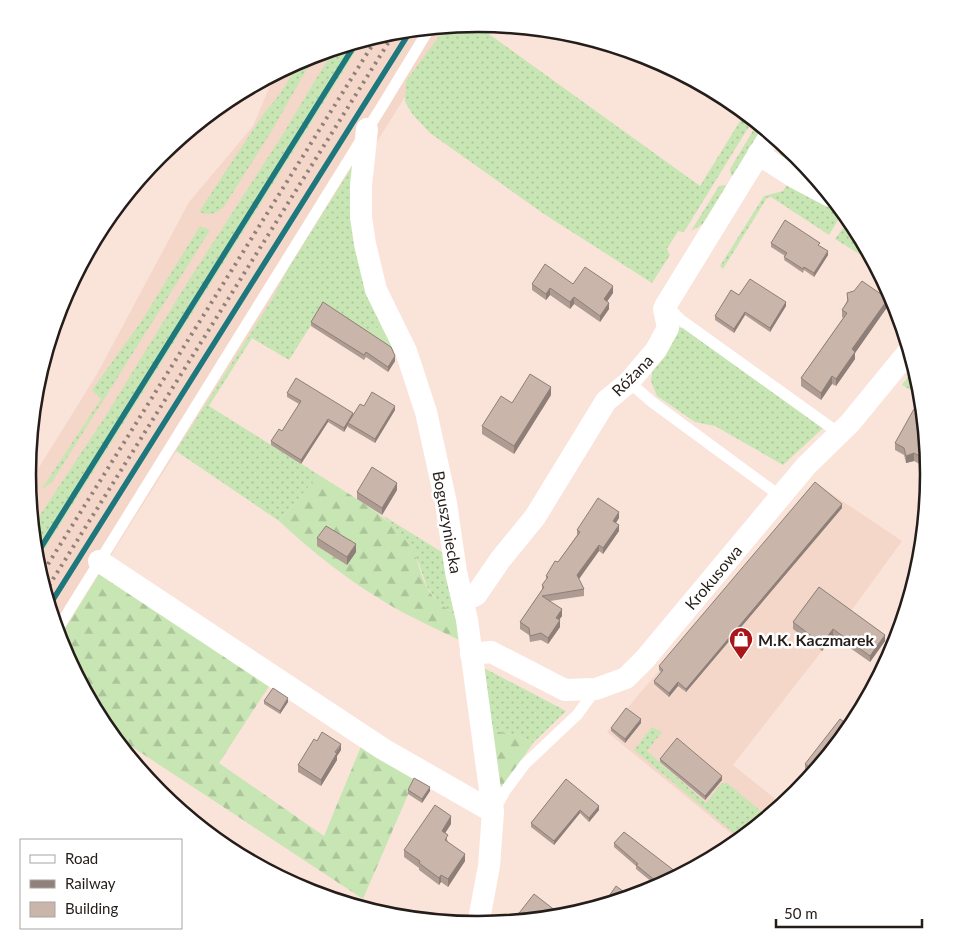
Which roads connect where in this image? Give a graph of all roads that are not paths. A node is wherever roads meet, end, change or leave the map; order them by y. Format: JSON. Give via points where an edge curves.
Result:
{"nodes":[{"id":1,"x":425,"y":35,"type":"edge"},
{"id":2,"x":367,"y":129,"type":"junction"},
{"id":3,"x":767,"y":140,"type":"edge"},
{"id":4,"x":758,"y":154,"type":"junction"},
{"id":5,"x":815,"y":188,"type":"edge"},
{"id":6,"x":666,"y":305,"type":"junction"},
{"id":7,"x":904,"y":357,"type":"edge"},
{"id":8,"x":629,"y":382,"type":"junction"},
{"id":9,"x":840,"y":434,"type":"junction"},
{"id":10,"x":780,"y":496,"type":"junction"},
{"id":11,"x":99,"y":561,"type":"junction"},
{"id":12,"x":463,"y":601,"type":"junction"},
{"id":13,"x":61,"y":622,"type":"edge"},
{"id":14,"x":471,"y":654,"type":"junction"},
{"id":15,"x":596,"y":689,"type":"junction"},
{"id":16,"x":493,"y":812,"type":"junction"},
{"id":17,"x":480,"y":916,"type":"edge"}],
"edges":[{"from":1,"to":2,"type":"lane"},
{"from":2,"to":11,"type":"lane"},
{"from":2,"to":12,"type":"street","name":"Boguszyniecka","via":[[361,185],[365,244],[376,290],[406,351],[426,412]]},
{"from":3,"to":4,"type":"street"},
{"from":4,"to":5,"type":"street"},
{"from":4,"to":6,"type":"street"},
{"from":6,"to":8,"type":"street","name":"Różana","via":[[668,328],[656,350]]},
{"from":6,"to":9,"type":"lane","via":[[681,320]]},
{"from":7,"to":9,"type":"street","name":"Krokusowa"},
{"from":8,"to":10,"type":"lane"},
{"from":8,"to":12,"type":"street","name":"Różana","via":[[606,400],[534,517],[476,595]]},
{"from":9,"to":10,"type":"street","name":"Krokusowa"},
{"from":10,"to":15,"type":"street","name":"Krokusowa","via":[[645,659],[626,678]]},
{"from":11,"to":13,"type":"lane"},
{"from":11,"to":16,"type":"street","via":[[368,740]]},
{"from":12,"to":14,"type":"street","name":"Boguszyniecka"},
{"from":14,"to":15,"type":"street","name":"Krokusowa","via":[[491,652],[564,690]]},
{"from":14,"to":16,"type":"street","name":"Boguszyniecka"},
{"from":15,"to":16,"type":"lane","via":[[576,715],[525,764]]},
{"from":16,"to":17,"type":"street","name":"Boguszyniecka","via":[[489,866]]}]}
